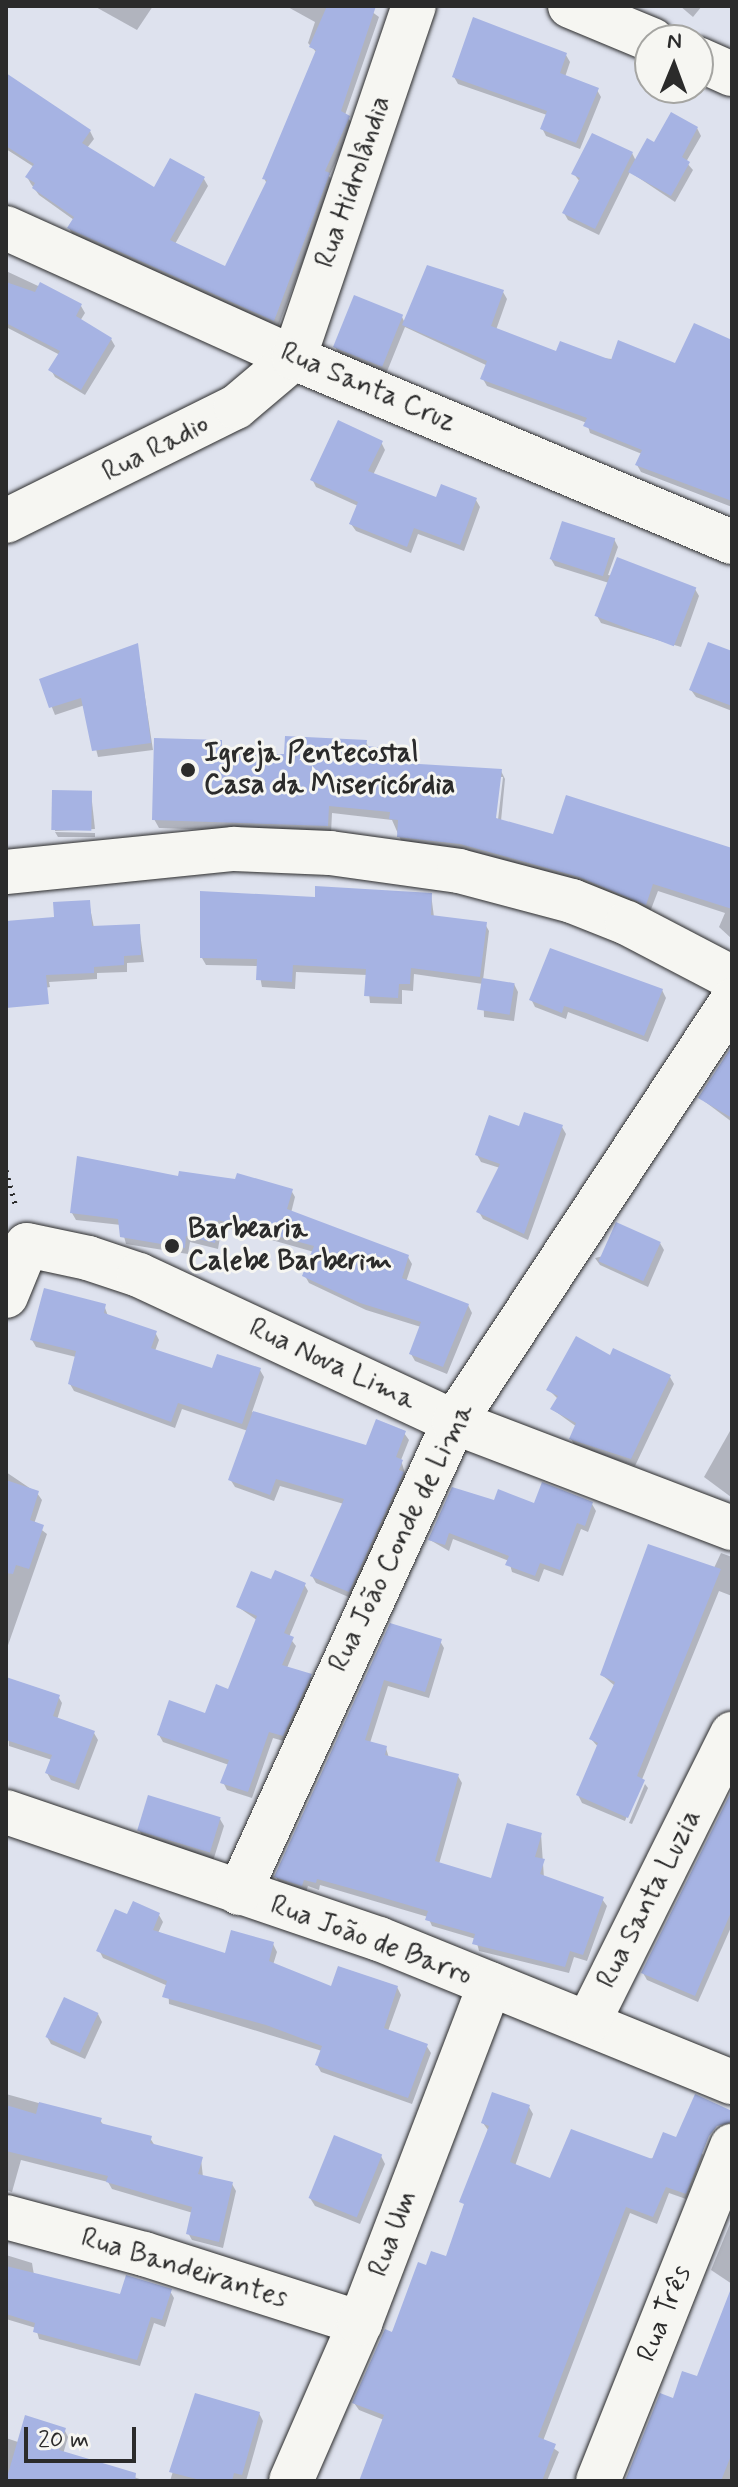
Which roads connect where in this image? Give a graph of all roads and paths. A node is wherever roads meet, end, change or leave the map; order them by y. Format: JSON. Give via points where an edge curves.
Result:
{"nodes":[{"id":1,"x":414,"y":6,"type":"edge"},
{"id":2,"x":570,"y":6,"type":"edge"},
{"id":3,"x":634,"y":33,"type":"edge"},
{"id":4,"x":6,"y":228,"type":"edge"},
{"id":5,"x":294,"y":358,"type":"junction"},
{"id":6,"x":6,"y":521,"type":"edge"},
{"id":7,"x":732,"y":542,"type":"edge"},
{"id":8,"x":6,"y":872,"type":"edge"},
{"id":9,"x":732,"y":978,"type":"edge"},
{"id":10,"x":732,"y":1001,"type":"edge"},
{"id":11,"x":6,"y":1296,"type":"edge"},
{"id":12,"x":454,"y":1422,"type":"junction"},
{"id":13,"x":732,"y":1528,"type":"edge"},
{"id":14,"x":732,"y":1734,"type":"edge"},
{"id":15,"x":6,"y":1812,"type":"edge"},
{"id":16,"x":239,"y":1893,"type":"junction"},
{"id":17,"x":490,"y":1984,"type":"junction"},
{"id":18,"x":589,"y":2021,"type":"junction"},
{"id":19,"x":732,"y":2082,"type":"edge"},
{"id":20,"x":732,"y":2146,"type":"edge"},
{"id":21,"x":6,"y":2217,"type":"edge"},
{"id":22,"x":360,"y":2323,"type":"junction"},
{"id":23,"x":291,"y":2481,"type":"edge"},
{"id":24,"x":598,"y":2481,"type":"edge"}],
"edges":[{"from":1,"to":5,"type":"street","name":"Rua Hidrolândia"},
{"from":2,"to":3,"type":"street"},
{"from":4,"to":5,"type":"street","name":"Rua Santa Cruz"},
{"from":5,"to":6,"type":"street","name":"Rua Radio","via":[[225,413]]},
{"from":5,"to":7,"type":"street","name":"Rua Santa Cruz"},
{"from":8,"to":9,"type":"street","via":[[234,849],[330,853],[444,869],[572,901],[627,923]]},
{"from":10,"to":12,"type":"street","name":"Rua João Conde de Lima"},
{"from":11,"to":12,"type":"street","name":"Rua Nova Lima","via":[[27,1245],[74,1254],[139,1275]]},
{"from":12,"to":13,"type":"street","name":"Rua Nova Lima"},
{"from":12,"to":16,"type":"street","name":"Rua João Conde de Lima"},
{"from":14,"to":18,"type":"street","name":"Rua Santa Luzia"},
{"from":15,"to":16,"type":"street","name":"Rua João de Barro"},
{"from":16,"to":17,"type":"street","name":"Rua João de Barro","via":[[379,1939]]},
{"from":17,"to":18,"type":"street","name":"Rua João de Barro"},
{"from":17,"to":22,"type":"street","name":"Rua Um"},
{"from":18,"to":19,"type":"street","name":"Rua João de Barro"},
{"from":20,"to":24,"type":"street","name":"Rua Três"},
{"from":21,"to":22,"type":"street","name":"Rua Bandeirantes","via":[[144,2254]]},
{"from":22,"to":23,"type":"street","name":"Rua Um"}]}
